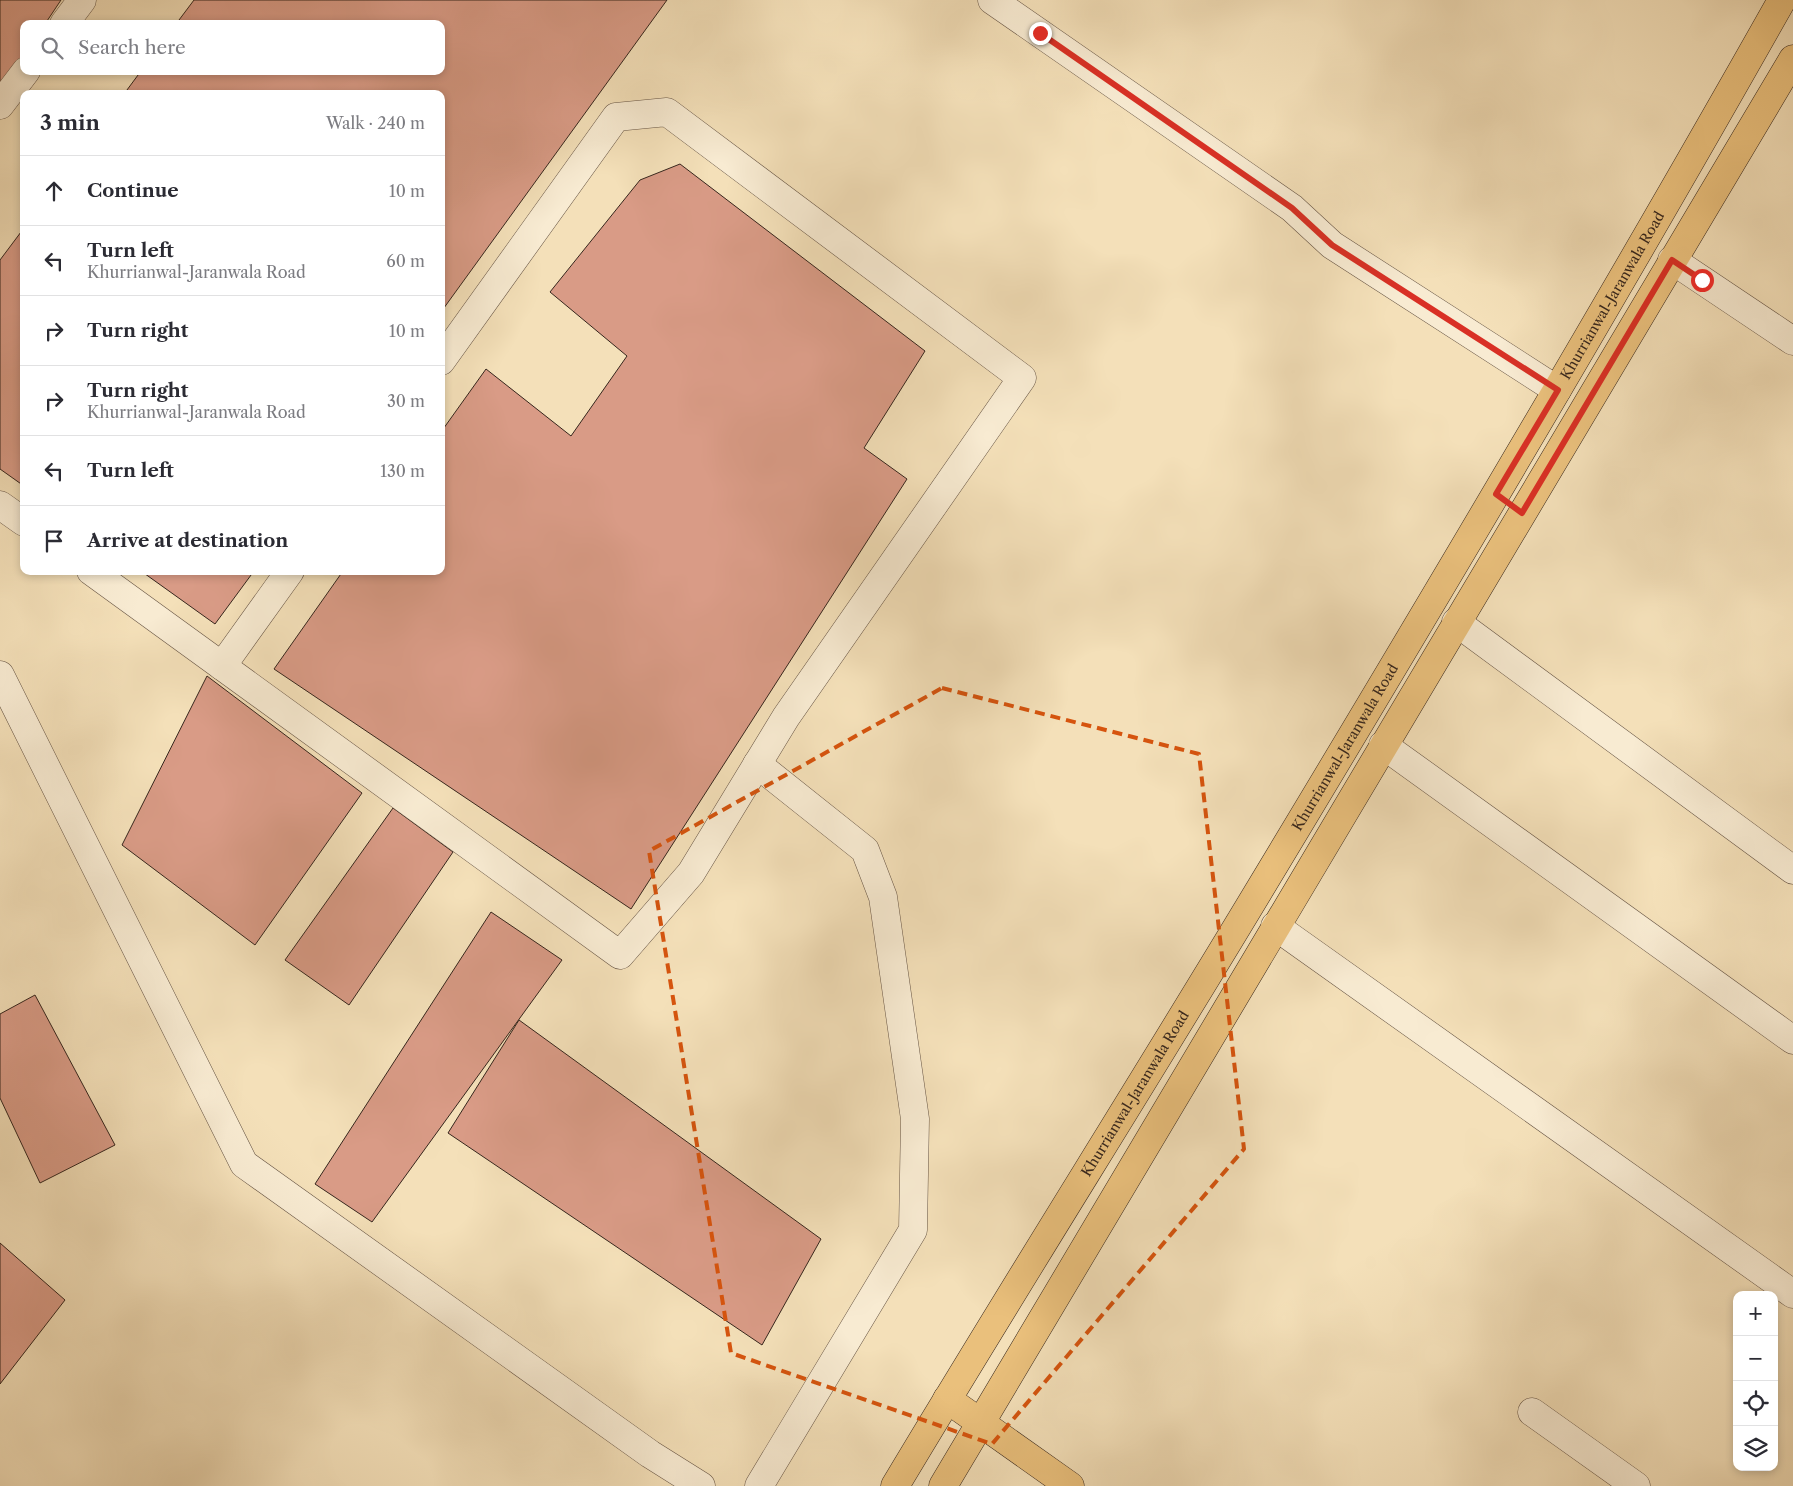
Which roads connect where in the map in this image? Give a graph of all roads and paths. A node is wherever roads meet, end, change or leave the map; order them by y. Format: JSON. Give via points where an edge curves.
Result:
{"nodes":[{"id":1,"x":82,"y":0,"type":"edge"},
{"id":2,"x":992,"y":0,"type":"edge"},
{"id":3,"x":1782,"y":0,"type":"edge"},
{"id":4,"x":67,"y":20,"type":"edge"},
{"id":5,"x":1793,"y":58,"type":"edge"},
{"id":6,"x":23,"y":75,"type":"edge"},
{"id":7,"x":0,"y":105,"type":"edge"},
{"id":8,"x":1672,"y":260,"type":"junction"},
{"id":9,"x":1793,"y":341,"type":"edge"},
{"id":10,"x":445,"y":354,"type":"edge"},
{"id":11,"x":1558,"y":390,"type":"junction"},
{"id":12,"x":1496,"y":494,"type":"junction"},
{"id":13,"x":0,"y":505,"type":"edge"},
{"id":14,"x":1522,"y":513,"type":"junction"},
{"id":15,"x":20,"y":519,"type":"edge"},
{"id":16,"x":97,"y":575,"type":"edge"},
{"id":17,"x":287,"y":575,"type":"edge"},
{"id":18,"x":1456,"y":622,"type":"junction"},
{"id":19,"x":222,"y":666,"type":"junction"},
{"id":20,"x":0,"y":675,"type":"edge"},
{"id":21,"x":1383,"y":745,"type":"junction"},
{"id":22,"x":757,"y":764,"type":"junction"},
{"id":23,"x":1793,"y":870,"type":"edge"},
{"id":24,"x":1275,"y":926,"type":"junction"},
{"id":25,"x":1793,"y":1040,"type":"edge"},
{"id":26,"x":1793,"y":1294,"type":"edge"},
{"id":27,"x":947,"y":1399,"type":"junction"},
{"id":28,"x":1532,"y":1412,"type":"dead end"},
{"id":29,"x":980,"y":1422,"type":"junction"},
{"id":30,"x":701,"y":1486,"type":"edge"},
{"id":31,"x":759,"y":1486,"type":"edge"},
{"id":32,"x":895,"y":1486,"type":"edge"},
{"id":33,"x":943,"y":1486,"type":"edge"},
{"id":34,"x":1070,"y":1486,"type":"edge"},
{"id":35,"x":1636,"y":1486,"type":"edge"}],
"edges":[{"from":1,"to":4,"type":"street"},
{"from":2,"to":11,"type":"street","via":[[1292,208],[1332,245]]},
{"from":3,"to":11,"type":"main road","name":"Khurrianwal-Jaranwala Road"},
{"from":5,"to":8,"type":"main road"},
{"from":6,"to":7,"type":"street"},
{"from":8,"to":9,"type":"street"},
{"from":8,"to":14,"type":"main road"},
{"from":10,"to":22,"type":"street","via":[[616,117],[667,112],[1022,378],[786,717]]},
{"from":11,"to":12,"type":"main road","name":"Khurrianwal-Jaranwala Road"},
{"from":12,"to":14,"type":"main road"},
{"from":12,"to":27,"type":"main road","name":"Khurrianwal-Jaranwala Road","via":[[1248,910]]},
{"from":13,"to":15,"type":"street"},
{"from":14,"to":18,"type":"main road"},
{"from":16,"to":19,"type":"street"},
{"from":17,"to":19,"type":"street"},
{"from":18,"to":21,"type":"main road"},
{"from":18,"to":23,"type":"street"},
{"from":19,"to":22,"type":"street","via":[[620,955],[691,873]]},
{"from":20,"to":30,"type":"street","via":[[244,1164],[650,1454]]},
{"from":21,"to":24,"type":"main road"},
{"from":21,"to":25,"type":"street"},
{"from":22,"to":31,"type":"street","via":[[865,850],[883,897],[915,1119],[913,1230]]},
{"from":24,"to":26,"type":"street"},
{"from":24,"to":29,"type":"main road"},
{"from":27,"to":29,"type":"main road"},
{"from":27,"to":32,"type":"main road","name":"Khurrianwal-Jaranwala Road"},
{"from":28,"to":35,"type":"street"},
{"from":29,"to":33,"type":"main road"},
{"from":29,"to":34,"type":"main road"}]}
